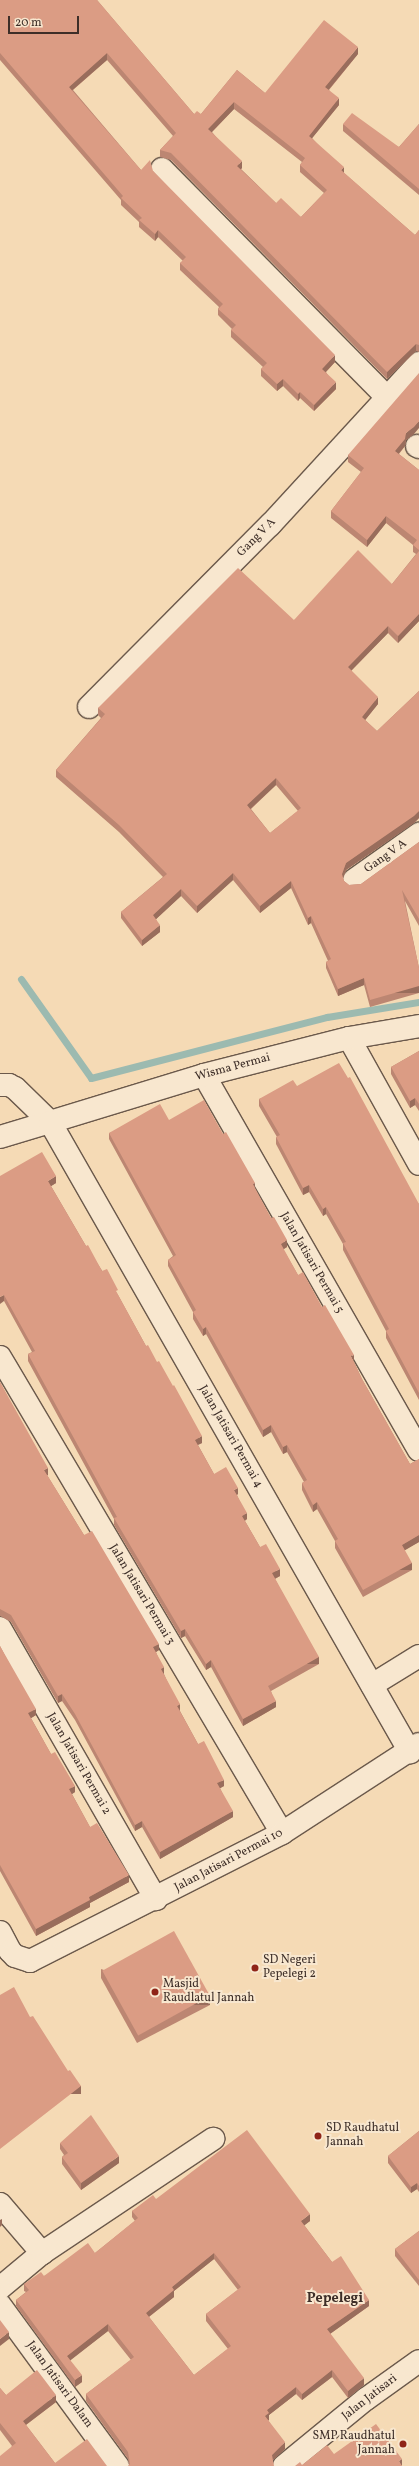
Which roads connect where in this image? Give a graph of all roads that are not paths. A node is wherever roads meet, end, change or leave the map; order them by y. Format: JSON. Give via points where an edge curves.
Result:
{"nodes":[{"id":1,"x":162,"y":169,"type":"dead end"},
{"id":2,"x":419,"y":363,"type":"edge"},
{"id":3,"x":387,"y":397,"type":"junction"},
{"id":4,"x":89,"y":707,"type":"dead end"},
{"id":5,"x":419,"y":834,"type":"edge"},
{"id":6,"x":354,"y":880,"type":"dead end"},
{"id":7,"x":419,"y":1026,"type":"edge"},
{"id":8,"x":349,"y":1038,"type":"junction"},
{"id":9,"x":204,"y":1075,"type":"junction"},
{"id":10,"x":0,"y":1085,"type":"edge"},
{"id":11,"x":50,"y":1122,"type":"junction"},
{"id":12,"x":0,"y":1137,"type":"edge"},
{"id":13,"x":419,"y":1164,"type":"edge"},
{"id":14,"x":0,"y":1357,"type":"edge"},
{"id":15,"x":419,"y":1450,"type":"edge"},
{"id":16,"x":0,"y":1628,"type":"edge"},
{"id":17,"x":419,"y":1656,"type":"edge"},
{"id":18,"x":372,"y":1685,"type":"junction"},
{"id":19,"x":414,"y":1748,"type":"edge"},
{"id":20,"x":282,"y":1833,"type":"junction"},
{"id":21,"x":156,"y":1899,"type":"junction"},
{"id":22,"x":0,"y":1932,"type":"edge"},
{"id":23,"x":213,"y":2139,"type":"dead end"},
{"id":24,"x":0,"y":2204,"type":"edge"},
{"id":25,"x":42,"y":2253,"type":"junction"},
{"id":26,"x":0,"y":2288,"type":"edge"},
{"id":27,"x":0,"y":2305,"type":"edge"},
{"id":28,"x":419,"y":2361,"type":"edge"},
{"id":29,"x":118,"y":2466,"type":"edge"},
{"id":30,"x":284,"y":2466,"type":"edge"}],
"edges":[{"from":1,"to":3,"type":"street"},
{"from":2,"to":3,"type":"street","name":"Gang V A"},
{"from":3,"to":4,"type":"street","name":"Gang V A","via":[[270,525]]},
{"from":5,"to":6,"type":"street","name":"Gang V A"},
{"from":7,"to":8,"type":"street","name":"Wisma Permai"},
{"from":8,"to":9,"type":"street","name":"Wisma Permai"},
{"from":8,"to":13,"type":"street"},
{"from":9,"to":11,"type":"street","name":"Wisma Permai"},
{"from":9,"to":15,"type":"street","name":"Jalan Jatisari Permai 5"},
{"from":10,"to":11,"type":"street","via":[[15,1088]]},
{"from":11,"to":12,"type":"street","name":"Wisma Permai"},
{"from":11,"to":18,"type":"street","name":"Jalan Jatisari Permai 4"},
{"from":14,"to":20,"type":"street","name":"Jalan Jatisari Permai 3"},
{"from":16,"to":21,"type":"street","name":"Jalan Jatisari Permai 2"},
{"from":17,"to":18,"type":"street"},
{"from":18,"to":19,"type":"street","name":"Jalan Jatisari Permai 4"},
{"from":19,"to":20,"type":"street","name":"Jalan Jatisari Permai 10"},
{"from":20,"to":21,"type":"street","name":"Jalan Jatisari Permai 10"},
{"from":21,"to":22,"type":"street","name":"Jalan Jatisari Permai 10","via":[[30,1961],[15,1956]]},
{"from":23,"to":25,"type":"street"},
{"from":24,"to":25,"type":"street"},
{"from":25,"to":26,"type":"street"},
{"from":27,"to":29,"type":"street","name":"Jalan Jatisari Dalam"},
{"from":28,"to":30,"type":"street","name":"Jalan Jatisari","via":[[366,2399]]}]}
